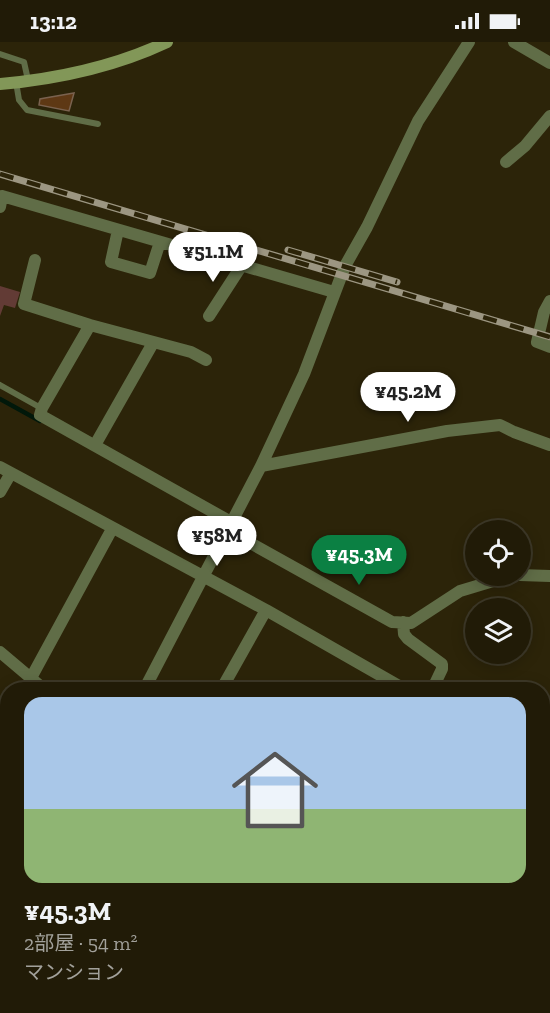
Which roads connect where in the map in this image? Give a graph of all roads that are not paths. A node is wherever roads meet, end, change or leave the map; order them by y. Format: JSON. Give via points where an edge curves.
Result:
{"nodes":[{"id":1,"x":167,"y":42,"type":"edge"},
{"id":2,"x":469,"y":42,"type":"edge"},
{"id":3,"x":514,"y":42,"type":"edge"},
{"id":4,"x":0,"y":54,"type":"edge"},
{"id":5,"x":550,"y":63,"type":"edge"},
{"id":6,"x":22,"y":81,"type":"junction"},
{"id":7,"x":0,"y":84,"type":"edge"},
{"id":8,"x":550,"y":116,"type":"edge"},
{"id":9,"x":98,"y":124,"type":"dead end"},
{"id":10,"x":506,"y":162,"type":"dead end"},
{"id":11,"x":0,"y":207,"type":"edge"},
{"id":12,"x":118,"y":230,"type":"junction"},
{"id":13,"x":160,"y":242,"type":"junction"},
{"id":14,"x":35,"y":260,"type":"dead end"},
{"id":15,"x":242,"y":265,"type":"junction"},
{"id":16,"x":334,"y":292,"type":"junction"},
{"id":17,"x":550,"y":302,"type":"edge"},
{"id":18,"x":209,"y":316,"type":"dead end"},
{"id":19,"x":90,"y":325,"type":"junction"},
{"id":20,"x":153,"y":343,"type":"junction"},
{"id":21,"x":550,"y":347,"type":"edge"},
{"id":22,"x":206,"y":360,"type":"dead end"},
{"id":23,"x":0,"y":385,"type":"edge"},
{"id":24,"x":42,"y":408,"type":"junction"},
{"id":25,"x":95,"y":445,"type":"junction"},
{"id":26,"x":550,"y":445,"type":"edge"},
{"id":27,"x":261,"y":466,"type":"junction"},
{"id":28,"x":6,"y":470,"type":"edge"},
{"id":29,"x":0,"y":492,"type":"edge"},
{"id":30,"x":229,"y":526,"type":"junction"},
{"id":31,"x":112,"y":529,"type":"junction"},
{"id":32,"x":531,"y":575,"type":"edge"},
{"id":33,"x":203,"y":576,"type":"junction"},
{"id":34,"x":550,"y":576,"type":"edge"},
{"id":35,"x":477,"y":586,"type":"edge"},
{"id":36,"x":266,"y":610,"type":"junction"},
{"id":37,"x":403,"y":622,"type":"junction"},
{"id":38,"x":0,"y":652,"type":"edge"},
{"id":39,"x":31,"y":678,"type":"junction"},
{"id":40,"x":36,"y":682,"type":"edge"},
{"id":41,"x":148,"y":682,"type":"edge"},
{"id":42,"x":226,"y":682,"type":"edge"},
{"id":43,"x":392,"y":682,"type":"edge"},
{"id":44,"x":436,"y":682,"type":"edge"}],
"edges":[{"from":1,"to":6,"type":"street","via":[[116,62]]},
{"from":2,"to":16,"type":"street","via":[[418,121]]},
{"from":3,"to":5,"type":"street"},
{"from":4,"to":6,"type":"lane","via":[[24,62]]},
{"from":6,"to":7,"type":"street"},
{"from":6,"to":9,"type":"lane","via":[[19,100],[27,110]]},
{"from":8,"to":10,"type":"street"},
{"from":11,"to":12,"type":"street","via":[[2,196]]},
{"from":12,"to":13,"type":"street"},
{"from":12,"to":13,"type":"street","via":[[111,262],[150,273]]},
{"from":13,"to":15,"type":"street"},
{"from":14,"to":19,"type":"street","via":[[24,304]]},
{"from":15,"to":16,"type":"street"},
{"from":15,"to":18,"type":"street"},
{"from":16,"to":27,"type":"street","via":[[304,374]]},
{"from":17,"to":21,"type":"street","via":[[537,342]]},
{"from":19,"to":20,"type":"street"},
{"from":19,"to":24,"type":"street"},
{"from":20,"to":22,"type":"street","via":[[192,352]]},
{"from":20,"to":25,"type":"street"},
{"from":23,"to":24,"type":"lane"},
{"from":24,"to":25,"type":"street","via":[[40,415]]},
{"from":25,"to":30,"type":"street"},
{"from":26,"to":27,"type":"street","via":[[500,425]]},
{"from":27,"to":30,"type":"street"},
{"from":28,"to":29,"type":"street"},
{"from":28,"to":31,"type":"street"},
{"from":30,"to":33,"type":"street"},
{"from":30,"to":37,"type":"street","via":[[392,622]]},
{"from":31,"to":33,"type":"street"},
{"from":31,"to":39,"type":"street"},
{"from":32,"to":34,"type":"street"},
{"from":33,"to":36,"type":"street"},
{"from":33,"to":41,"type":"street"},
{"from":35,"to":37,"type":"street","via":[[460,591],[411,622]]},
{"from":36,"to":42,"type":"street"},
{"from":36,"to":43,"type":"street"},
{"from":37,"to":44,"type":"street","via":[[408,639],[442,663]]},
{"from":38,"to":39,"type":"street"},
{"from":39,"to":40,"type":"street"}]}
